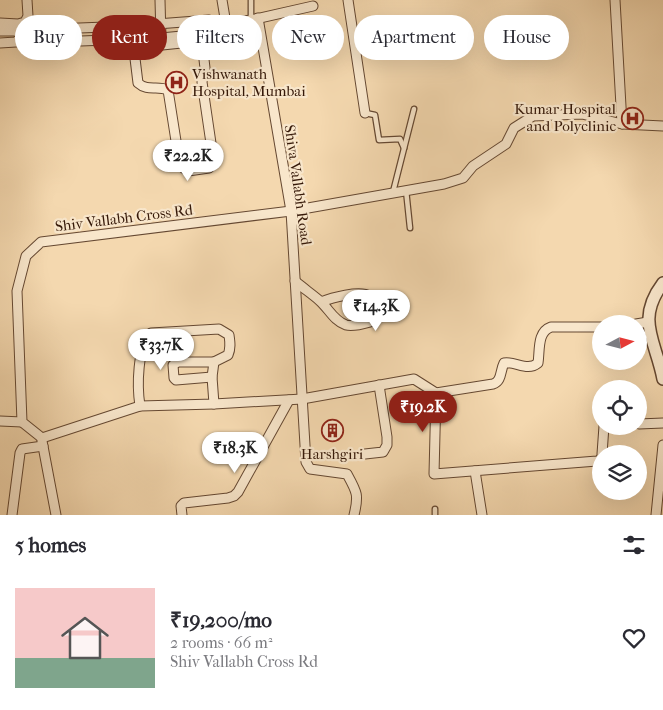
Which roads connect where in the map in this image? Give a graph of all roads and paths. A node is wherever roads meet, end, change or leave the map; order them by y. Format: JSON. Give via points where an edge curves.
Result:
{"nodes":[{"id":1,"x":27,"y":0,"type":"edge"},
{"id":2,"x":160,"y":0,"type":"edge"},
{"id":3,"x":222,"y":0,"type":"edge"},
{"id":4,"x":251,"y":0,"type":"edge"},
{"id":5,"x":348,"y":0,"type":"edge"},
{"id":6,"x":615,"y":0,"type":"edge"},
{"id":7,"x":313,"y":6,"type":"dead end"},
{"id":8,"x":160,"y":15,"type":"edge"},
{"id":9,"x":222,"y":15,"type":"edge"},
{"id":10,"x":253,"y":15,"type":"edge"},
{"id":11,"x":262,"y":17,"type":"edge"},
{"id":12,"x":0,"y":22,"type":"edge"},
{"id":13,"x":15,"y":30,"type":"edge"},
{"id":14,"x":0,"y":31,"type":"edge"},
{"id":15,"x":15,"y":42,"type":"edge"},
{"id":16,"x":0,"y":43,"type":"edge"},
{"id":17,"x":135,"y":60,"type":"edge"},
{"id":18,"x":204,"y":60,"type":"edge"},
{"id":19,"x":262,"y":60,"type":"edge"},
{"id":20,"x":414,"y":109,"type":"dead end"},
{"id":21,"x":365,"y":113,"type":"joint"},
{"id":22,"x":622,"y":124,"type":"junction"},
{"id":23,"x":663,"y":126,"type":"edge"},
{"id":24,"x":404,"y":148,"type":"junction"},
{"id":25,"x":406,"y":190,"type":"junction"},
{"id":26,"x":393,"y":192,"type":"junction"},
{"id":27,"x":290,"y":211,"type":"junction"},
{"id":28,"x":410,"y":228,"type":"dead end"},
{"id":29,"x":295,"y":281,"type":"junction"},
{"id":30,"x":663,"y":284,"type":"edge"},
{"id":31,"x":321,"y":302,"type":"junction"},
{"id":32,"x":646,"y":315,"type":"edge"},
{"id":33,"x":592,"y":327,"type":"edge"},
{"id":34,"x":648,"y":331,"type":"edge"},
{"id":35,"x":214,"y":362,"type":"junction"},
{"id":36,"x":212,"y":377,"type":"junction"},
{"id":37,"x":663,"y":379,"type":"edge"},
{"id":38,"x":379,"y":385,"type":"junction"},
{"id":39,"x":436,"y":393,"type":"junction"},
{"id":40,"x":302,"y":399,"type":"junction"},
{"id":41,"x":288,"y":400,"type":"junction"},
{"id":42,"x":214,"y":404,"type":"junction"},
{"id":43,"x":140,"y":406,"type":"junction"},
{"id":44,"x":0,"y":420,"type":"edge"},
{"id":45,"x":22,"y":422,"type":"junction"},
{"id":46,"x":663,"y":423,"type":"edge"},
{"id":47,"x":647,"y":424,"type":"edge"},
{"id":48,"x":42,"y":442,"type":"junction"},
{"id":49,"x":663,"y":446,"type":"edge"},
{"id":50,"x":365,"y":454,"type":"dead end"},
{"id":51,"x":662,"y":456,"type":"edge"},
{"id":52,"x":592,"y":461,"type":"edge"},
{"id":53,"x":475,"y":471,"type":"junction"},
{"id":54,"x":12,"y":515,"type":"edge"},
{"id":55,"x":56,"y":515,"type":"edge"},
{"id":56,"x":182,"y":515,"type":"edge"},
{"id":57,"x":354,"y":515,"type":"edge"},
{"id":58,"x":482,"y":515,"type":"edge"},
{"id":59,"x":656,"y":515,"type":"edge"}],
"edges":[{"from":1,"to":12,"type":"street","via":[[26,22]]},
{"from":2,"to":8,"type":"street"},
{"from":3,"to":9,"type":"street"},
{"from":4,"to":10,"type":"lane"},
{"from":5,"to":21,"type":"street"},
{"from":6,"to":22,"type":"street"},
{"from":7,"to":11,"type":"street"},
{"from":13,"to":14,"type":"street"},
{"from":15,"to":16,"type":"street"},
{"from":17,"to":18,"type":"street","via":[[138,83],[142,87],[168,90],[179,160],[188,171],[209,168],[212,164],[202,82]]},
{"from":19,"to":27,"type":"street","name":"Shiva Vallabh Road"},
{"from":20,"to":24,"type":"lane"},
{"from":21,"to":24,"type":"lane","via":[[375,116],[379,140],[400,139]]},
{"from":22,"to":23,"type":"street","name":"Shiv Vallabh Cross Rd"},
{"from":22,"to":25,"type":"street","name":"Shiv Vallabh Cross Rd","via":[[582,114],[533,116],[514,128],[506,144],[473,166],[463,178]]},
{"from":24,"to":26,"type":"lane"},
{"from":25,"to":26,"type":"street","name":"Shiv Vallabh Cross Rd"},
{"from":25,"to":28,"type":"lane"},
{"from":26,"to":27,"type":"street","name":"Shiv Vallabh Cross Rd"},
{"from":27,"to":29,"type":"street","name":"Shiva Vallabh Road"},
{"from":27,"to":45,"type":"street","name":"Shiv Vallabh Cross Rd","via":[[41,242],[26,256],[17,291]]},
{"from":29,"to":31,"type":"street"},
{"from":29,"to":40,"type":"street","name":"Shiva Vallabh Road"},
{"from":30,"to":32,"type":"street"},
{"from":31,"to":31,"type":"street","via":[[346,325],[370,322],[374,315],[374,301],[368,295],[353,294]]},
{"from":33,"to":39,"type":"street","via":[[546,329],[541,335],[535,366],[504,363],[497,383]]},
{"from":34,"to":37,"type":"street"},
{"from":35,"to":36,"type":"street"},
{"from":35,"to":36,"type":"street","via":[[178,362],[173,365],[176,380]]},
{"from":35,"to":43,"type":"street","via":[[228,355],[230,350],[229,335],[219,329],[151,333],[142,349]]},
{"from":36,"to":42,"type":"street"},
{"from":38,"to":39,"type":"street","via":[[414,379]]},
{"from":38,"to":40,"type":"street"},
{"from":38,"to":50,"type":"street","via":[[387,445],[383,452]]},
{"from":39,"to":53,"type":"street","via":[[434,474]]},
{"from":40,"to":41,"type":"street"},
{"from":40,"to":57,"type":"street","name":"Shiva Vallabh Road","via":[[306,462],[310,469],[347,474],[356,489]]},
{"from":41,"to":42,"type":"street"},
{"from":41,"to":56,"type":"street","via":[[238,492],[228,498],[184,503]]},
{"from":42,"to":43,"type":"street"},
{"from":43,"to":48,"type":"street"},
{"from":44,"to":45,"type":"street"},
{"from":45,"to":48,"type":"street"},
{"from":46,"to":47,"type":"street"},
{"from":48,"to":54,"type":"street","via":[[22,449],[20,453]]},
{"from":48,"to":55,"type":"street"},
{"from":49,"to":51,"type":"street"},
{"from":51,"to":59,"type":"street"},
{"from":52,"to":53,"type":"street"},
{"from":53,"to":58,"type":"street"}]}
